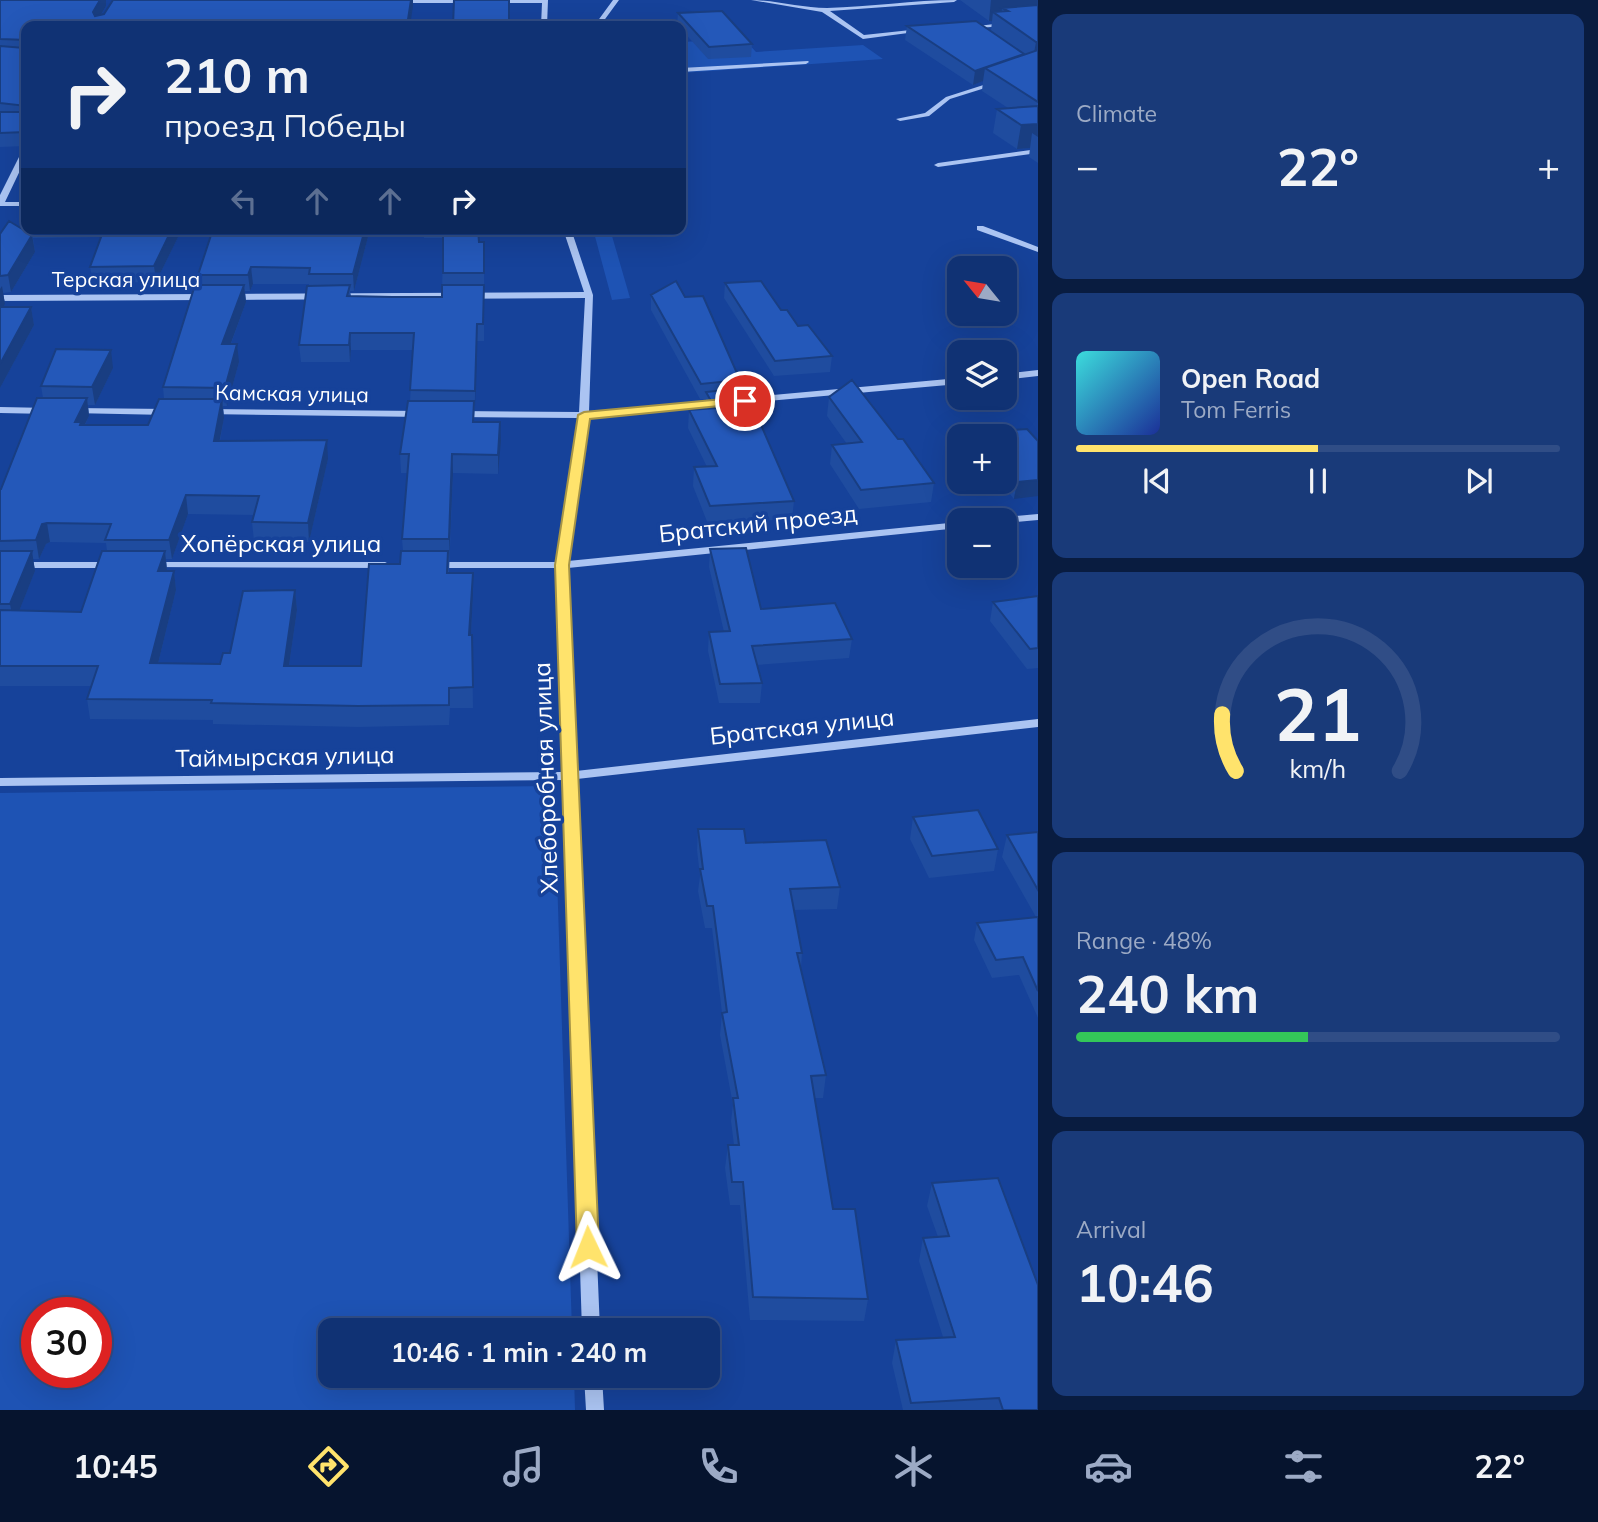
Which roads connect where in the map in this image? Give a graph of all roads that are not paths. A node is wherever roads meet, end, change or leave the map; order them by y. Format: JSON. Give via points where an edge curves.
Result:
{"nodes":[{"id":1,"x":617,"y":0,"type":"edge"},
{"id":2,"x":754,"y":0,"type":"edge"},
{"id":3,"x":954,"y":0,"type":"edge"},
{"id":4,"x":393,"y":1,"type":"edge"},
{"id":5,"x":476,"y":1,"type":"edge"},
{"id":6,"x":490,"y":1,"type":"edge"},
{"id":7,"x":545,"y":1,"type":"edge"},
{"id":8,"x":824,"y":10,"type":"junction"},
{"id":9,"x":544,"y":21,"type":"edge"},
{"id":10,"x":601,"y":21,"type":"edge"},
{"id":11,"x":1038,"y":22,"type":"edge"},
{"id":12,"x":972,"y":27,"type":"junction"},
{"id":13,"x":959,"y":28,"type":"edge"},
{"id":14,"x":931,"y":30,"type":"edge"},
{"id":15,"x":982,"y":34,"type":"edge"},
{"id":16,"x":806,"y":62,"type":"dead end"},
{"id":17,"x":686,"y":70,"type":"edge"},
{"id":18,"x":1006,"y":79,"type":"edge"},
{"id":19,"x":900,"y":118,"type":"dead end"},
{"id":20,"x":1038,"y":151,"type":"edge"},
{"id":21,"x":21,"y":161,"type":"edge"},
{"id":22,"x":938,"y":165,"type":"dead end"},
{"id":23,"x":0,"y":204,"type":"edge"},
{"id":24,"x":21,"y":204,"type":"edge"},
{"id":25,"x":980,"y":228,"type":"dead end"},
{"id":26,"x":569,"y":235,"type":"edge"},
{"id":27,"x":1038,"y":250,"type":"edge"},
{"id":28,"x":589,"y":295,"type":"junction"},
{"id":29,"x":0,"y":298,"type":"edge"},
{"id":30,"x":1038,"y":373,"type":"edge"},
{"id":31,"x":1017,"y":375,"type":"edge"},
{"id":32,"x":947,"y":382,"type":"edge"},
{"id":33,"x":0,"y":410,"type":"edge"},
{"id":34,"x":181,"y":412,"type":"edge"},
{"id":35,"x":195,"y":412,"type":"edge"},
{"id":36,"x":431,"y":414,"type":"edge"},
{"id":37,"x":445,"y":414,"type":"edge"},
{"id":38,"x":584,"y":415,"type":"junction"},
{"id":39,"x":1038,"y":517,"type":"edge"},
{"id":40,"x":1017,"y":519,"type":"edge"},
{"id":41,"x":947,"y":526,"type":"edge"},
{"id":42,"x":0,"y":565,"type":"edge"},
{"id":43,"x":123,"y":565,"type":"edge"},
{"id":44,"x":137,"y":565,"type":"edge"},
{"id":45,"x":398,"y":565,"type":"edge"},
{"id":46,"x":425,"y":565,"type":"edge"},
{"id":47,"x":562,"y":565,"type":"junction"},
{"id":48,"x":1038,"y":723,"type":"edge"},
{"id":49,"x":570,"y":776,"type":"junction"},
{"id":50,"x":0,"y":782,"type":"edge"},
{"id":51,"x":592,"y":1318,"type":"edge"},
{"id":52,"x":594,"y":1388,"type":"edge"},
{"id":53,"x":595,"y":1410,"type":"edge"}],
"edges":[{"from":1,"to":10,"type":"street"},
{"from":2,"to":8,"type":"street"},
{"from":3,"to":8,"type":"street"},
{"from":4,"to":5,"type":"street"},
{"from":6,"to":7,"type":"street"},
{"from":7,"to":9,"type":"street"},
{"from":8,"to":14,"type":"street","via":[[863,37]]},
{"from":11,"to":12,"type":"street"},
{"from":12,"to":13,"type":"street"},
{"from":12,"to":15,"type":"street"},
{"from":16,"to":17,"type":"street"},
{"from":18,"to":19,"type":"street","via":[[948,98],[927,114]]},
{"from":20,"to":22,"type":"street"},
{"from":21,"to":23,"type":"street"},
{"from":23,"to":24,"type":"street"},
{"from":25,"to":27,"type":"street"},
{"from":26,"to":28,"type":"street","name":"Хлеборобная улица"},
{"from":28,"to":29,"type":"street","name":"Терская улица"},
{"from":28,"to":38,"type":"street","name":"Хлеборобная улица"},
{"from":30,"to":31,"type":"street"},
{"from":32,"to":38,"type":"street"},
{"from":33,"to":34,"type":"street","name":"Камская улица"},
{"from":35,"to":36,"type":"street","name":"Камская улица"},
{"from":37,"to":38,"type":"street"},
{"from":38,"to":47,"type":"street","name":"Хлеборобная улица"},
{"from":39,"to":40,"type":"street"},
{"from":41,"to":47,"type":"street","name":"Братский проезд"},
{"from":42,"to":43,"type":"street"},
{"from":44,"to":45,"type":"street","name":"Хопёрская улица"},
{"from":46,"to":47,"type":"street"},
{"from":47,"to":49,"type":"street","name":"Хлеборобная улица"},
{"from":48,"to":49,"type":"street","name":"Братская улица"},
{"from":49,"to":50,"type":"street","name":"Таймырская улица"},
{"from":49,"to":51,"type":"street","name":"Хлеборобная улица"},
{"from":52,"to":53,"type":"street"}]}
